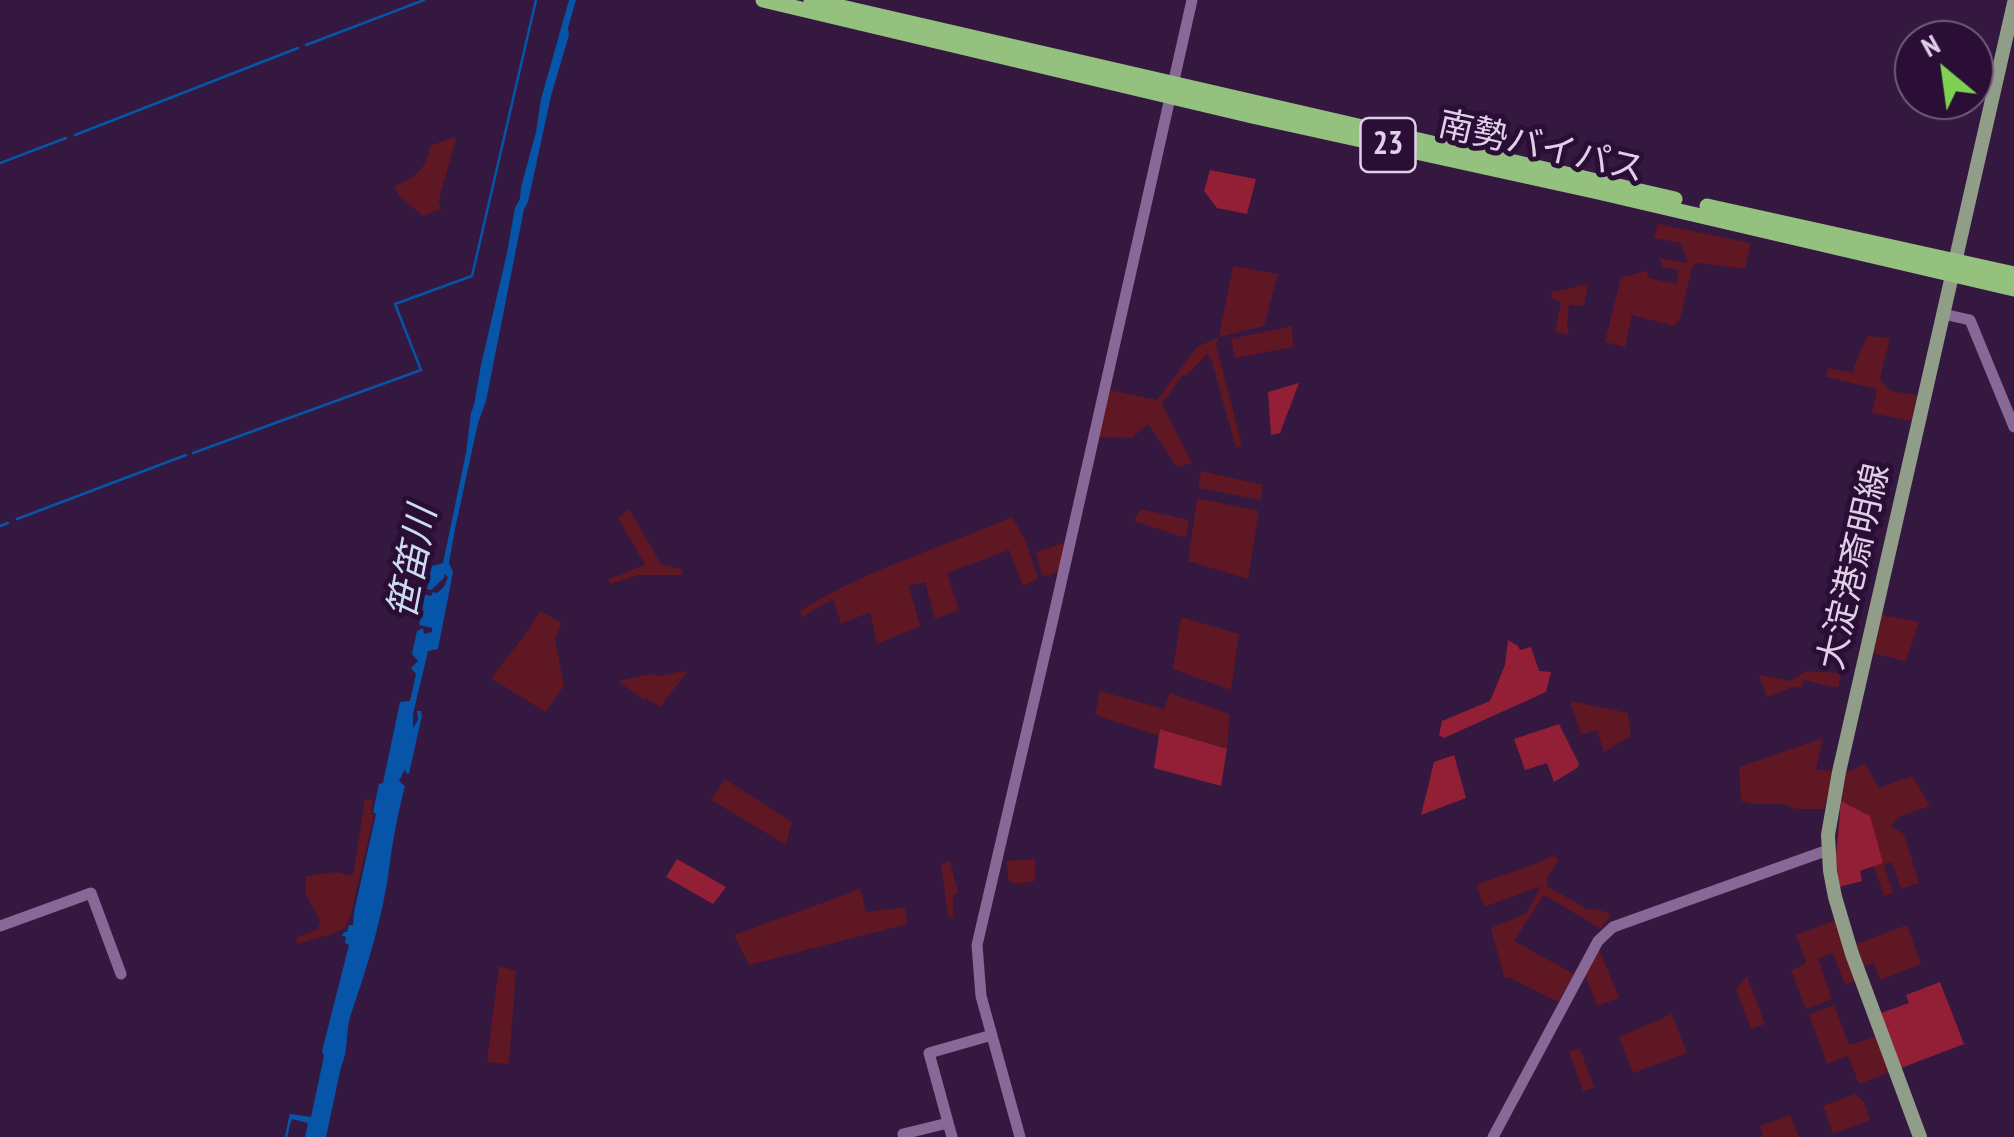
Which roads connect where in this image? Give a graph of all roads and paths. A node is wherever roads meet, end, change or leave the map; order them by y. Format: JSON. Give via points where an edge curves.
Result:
{"nodes":[{"id":1,"x":763,"y":0,"type":"edge"},
{"id":2,"x":812,"y":0,"type":"edge"},
{"id":3,"x":1192,"y":0,"type":"edge"},
{"id":4,"x":2014,"y":3,"type":"edge"},
{"id":5,"x":1172,"y":89,"type":"junction"},
{"id":6,"x":1952,"y":267,"type":"junction"},
{"id":7,"x":2014,"y":274,"type":"edge"},
{"id":8,"x":2014,"y":289,"type":"edge"},
{"id":9,"x":1943,"y":314,"type":"junction"},
{"id":10,"x":2014,"y":426,"type":"edge"},
{"id":11,"x":1828,"y":850,"type":"junction"},
{"id":12,"x":0,"y":926,"type":"edge"},
{"id":13,"x":121,"y":974,"type":"dead end"},
{"id":14,"x":992,"y":1035,"type":"junction"},
{"id":15,"x":948,"y":1123,"type":"junction"},
{"id":16,"x":904,"y":1137,"type":"edge"},
{"id":17,"x":952,"y":1137,"type":"edge"},
{"id":18,"x":1020,"y":1137,"type":"edge"},
{"id":19,"x":1494,"y":1137,"type":"edge"},
{"id":20,"x":1920,"y":1137,"type":"edge"}],
"edges":[{"from":1,"to":5,"type":"highway","name":"南勢バイパス","number":"23"},
{"from":2,"to":5,"type":"highway","name":"南勢バイパス","number":"23"},
{"from":3,"to":5,"type":"street"},
{"from":4,"to":6,"type":"main road","name":"大淀港斎明線"},
{"from":5,"to":6,"type":"highway","name":"南勢バイパス","number":"23","via":[[1598,192]]},
{"from":5,"to":14,"type":"street","via":[[977,945]]},
{"from":6,"to":7,"type":"highway","name":"南勢バイパス","number":"23"},
{"from":6,"to":8,"type":"highway","name":"南勢バイパス","number":"23"},
{"from":6,"to":9,"type":"main road","name":"大淀港斎明線"},
{"from":9,"to":10,"type":"street","via":[[1970,320]]},
{"from":9,"to":11,"type":"main road","name":"大淀港斎明線","via":[[1839,772]]},
{"from":11,"to":19,"type":"street","via":[[1604,933]]},
{"from":11,"to":20,"type":"main road","name":"大淀港斎明線","via":[[1840,916]]},
{"from":12,"to":13,"type":"street","via":[[91,893]]},
{"from":14,"to":15,"type":"street","via":[[930,1053]]},
{"from":14,"to":18,"type":"street"},
{"from":15,"to":16,"type":"street"},
{"from":15,"to":17,"type":"street"}]}
